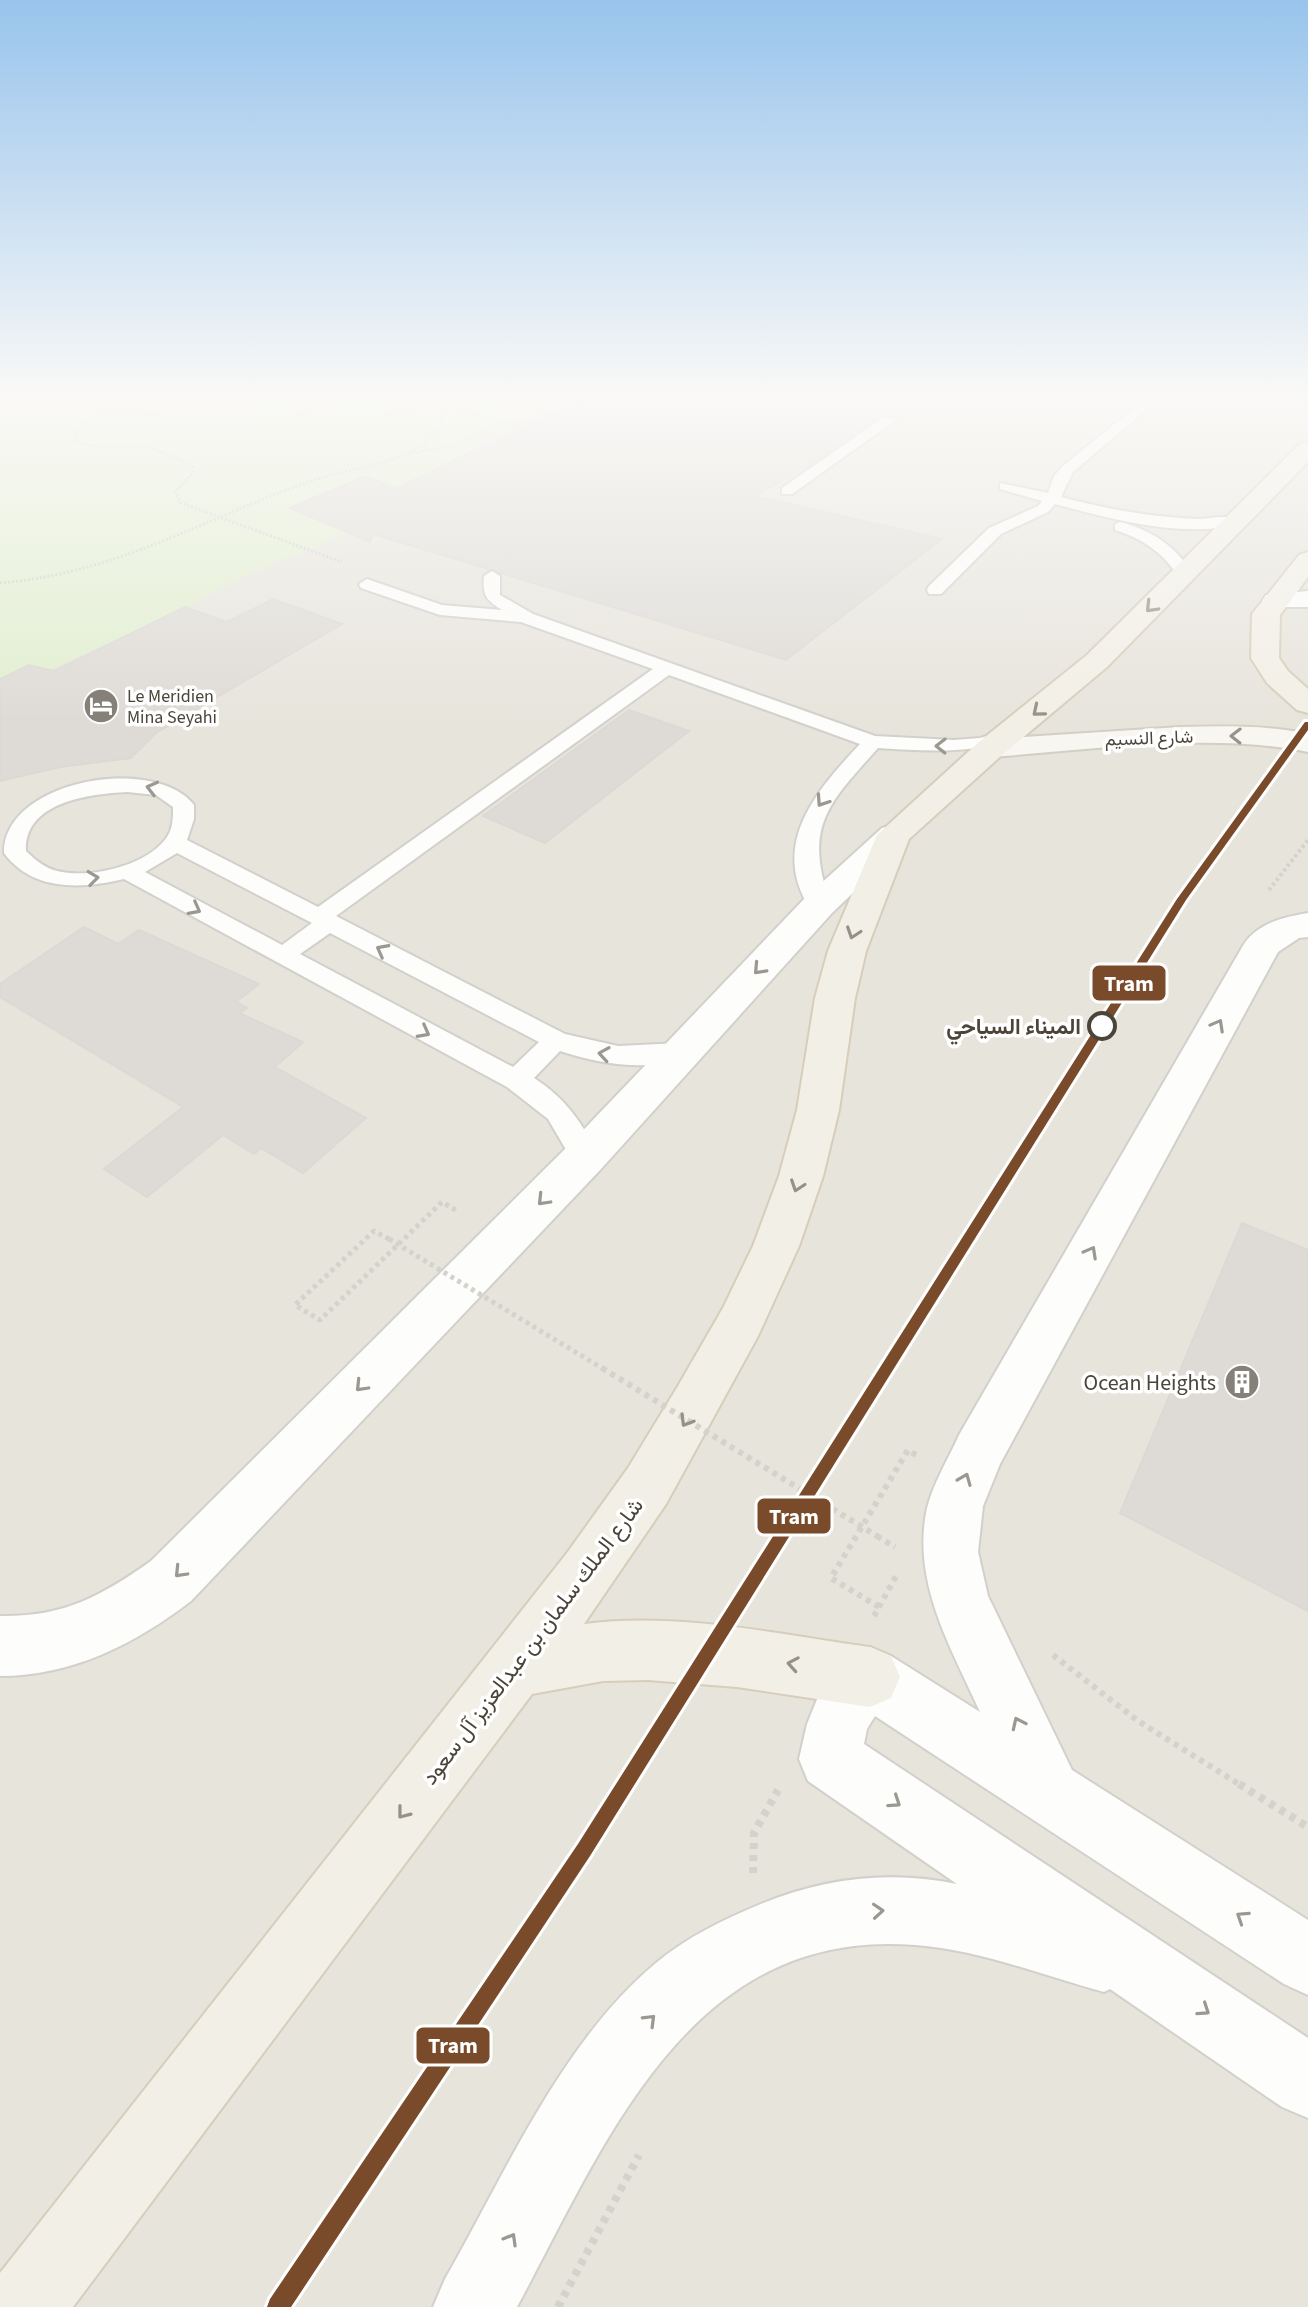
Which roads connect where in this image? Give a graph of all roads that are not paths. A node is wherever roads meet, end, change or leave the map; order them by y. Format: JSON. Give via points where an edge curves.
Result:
{"nodes":[{"id":1,"x":1043,"y":507,"type":"edge"},
{"id":2,"x":1056,"y":507,"type":"edge"},
{"id":3,"x":1064,"y":507,"type":"edge"},
{"id":4,"x":1251,"y":507,"type":"edge"},
{"id":5,"x":1232,"y":522,"type":"junction"},
{"id":6,"x":1308,"y":560,"type":"edge"},
{"id":7,"x":1184,"y":573,"type":"junction"},
{"id":8,"x":492,"y":576,"type":"dead end"},
{"id":9,"x":367,"y":584,"type":"road end"},
{"id":10,"x":935,"y":590,"type":"dead end"},
{"id":11,"x":1308,"y":599,"type":"edge"},
{"id":12,"x":1271,"y":608,"type":"junction"},
{"id":13,"x":527,"y":618,"type":"junction"},
{"id":14,"x":667,"y":668,"type":"junction"},
{"id":15,"x":1308,"y":704,"type":"edge"},
{"id":16,"x":873,"y":742,"type":"junction"},
{"id":17,"x":999,"y":742,"type":"junction"},
{"id":18,"x":1308,"y":743,"type":"edge"},
{"id":19,"x":894,"y":835,"type":"junction"},
{"id":20,"x":175,"y":843,"type":"junction"},
{"id":21,"x":127,"y":872,"type":"junction"},
{"id":22,"x":819,"y":905,"type":"junction"},
{"id":23,"x":325,"y":920,"type":"junction"},
{"id":24,"x":1308,"y":925,"type":"edge"},
{"id":25,"x":282,"y":956,"type":"junction"},
{"id":26,"x":556,"y":1040,"type":"junction"},
{"id":27,"x":681,"y":1052,"type":"junction"},
{"id":28,"x":516,"y":1080,"type":"junction"},
{"id":29,"x":585,"y":1157,"type":"junction"},
{"id":30,"x":0,"y":1646,"type":"edge"},
{"id":31,"x":515,"y":1668,"type":"junction"},
{"id":32,"x":870,"y":1677,"type":"junction"},
{"id":33,"x":1050,"y":1794,"type":"junction"},
{"id":34,"x":1308,"y":1960,"type":"edge"},
{"id":35,"x":1138,"y":1966,"type":"junction"},
{"id":36,"x":1308,"y":2081,"type":"edge"},
{"id":37,"x":24,"y":2307,"type":"edge"},
{"id":38,"x":473,"y":2307,"type":"edge"}],
"edges":[{"from":1,"to":10,"type":"lane","via":[[995,531]]},
{"from":2,"to":7,"type":"lane","via":[[1137,533],[1171,553]]},
{"from":3,"to":5,"type":"lane","via":[[1151,521]]},
{"from":4,"to":5,"type":"main road","name":"شارع الملك سلمان بن عبدالعزيز آل سعود"},
{"from":5,"to":7,"type":"main road","name":"شارع الملك سلمان بن عبدالعزيز آل سعود"},
{"from":6,"to":12,"type":"main road"},
{"from":7,"to":17,"type":"main road","name":"شارع الملك سلمان بن عبدالعزيز آل سعود","one_way":true,"via":[[1097,661]]},
{"from":8,"to":13,"type":"lane","via":[[494,598]]},
{"from":9,"to":13,"type":"lane","via":[[440,610]]},
{"from":11,"to":12,"type":"street"},
{"from":12,"to":15,"type":"main road","via":[[1265,658],[1277,677]]},
{"from":13,"to":14,"type":"lane"},
{"from":14,"to":16,"type":"lane"},
{"from":14,"to":23,"type":"lane"},
{"from":17,"to":16,"type":"lane","one_way":true},
{"from":16,"to":22,"type":"lane","one_way":true,"via":[[822,798],[812,818],[804,859]]},
{"from":18,"to":17,"type":"main road","name":"شارع النسيم","one_way":true,"via":[[1202,736]]},
{"from":17,"to":19,"type":"main road","name":"شارع الملك سلمان بن عبدالعزيز آل سعود"},
{"from":19,"to":22,"type":"street"},
{"from":19,"to":31,"type":"main road","name":"شارع الملك سلمان بن عبدالعزيز آل سعود","one_way":true,"via":[[847,951],[818,1110],[776,1246],[741,1321],[647,1486]]},
{"from":20,"to":21,"type":"lane"},
{"from":20,"to":21,"type":"lane","one_way":true,"via":[[186,823],[183,805],[165,791],[136,784],[64,796],[35,812],[16,832],[15,853],[29,870],[80,880]]},
{"from":20,"to":23,"type":"lane"},
{"from":21,"to":25,"type":"lane","one_way":true},
{"from":22,"to":27,"type":"street","one_way":true},
{"from":23,"to":25,"type":"lane"},
{"from":26,"to":23,"type":"lane","one_way":true},
{"from":33,"to":24,"type":"street","one_way":true,"via":[[960,1601],[950,1552],[955,1506],[978,1452],[1263,944],[1289,928]]},
{"from":25,"to":28,"type":"lane","one_way":true},
{"from":27,"to":26,"type":"lane","one_way":true,"via":[[618,1056]]},
{"from":26,"to":28,"type":"lane"},
{"from":27,"to":29,"type":"street"},
{"from":28,"to":29,"type":"lane","via":[[563,1114]]},
{"from":29,"to":30,"type":"street","one_way":true,"via":[[171,1581],[97,1628],[56,1642]]},
{"from":32,"to":31,"type":"main road","one_way":true,"via":[[739,1656],[666,1651],[589,1652]]},
{"from":31,"to":37,"type":"main road","name":"شارع الملك سلمان بن عبدالعزيز آل سعود","one_way":true},
{"from":32,"to":33,"type":"street"},
{"from":32,"to":35,"type":"street","one_way":true,"via":[[841,1712],[830,1759]]},
{"from":34,"to":33,"type":"street","one_way":true},
{"from":35,"to":36,"type":"street","one_way":true},
{"from":38,"to":35,"type":"street","one_way":true,"via":[[598,2087],[631,2039],[710,1967],[752,1943],[797,1924],[844,1913],[892,1910],[941,1915]]}]}
